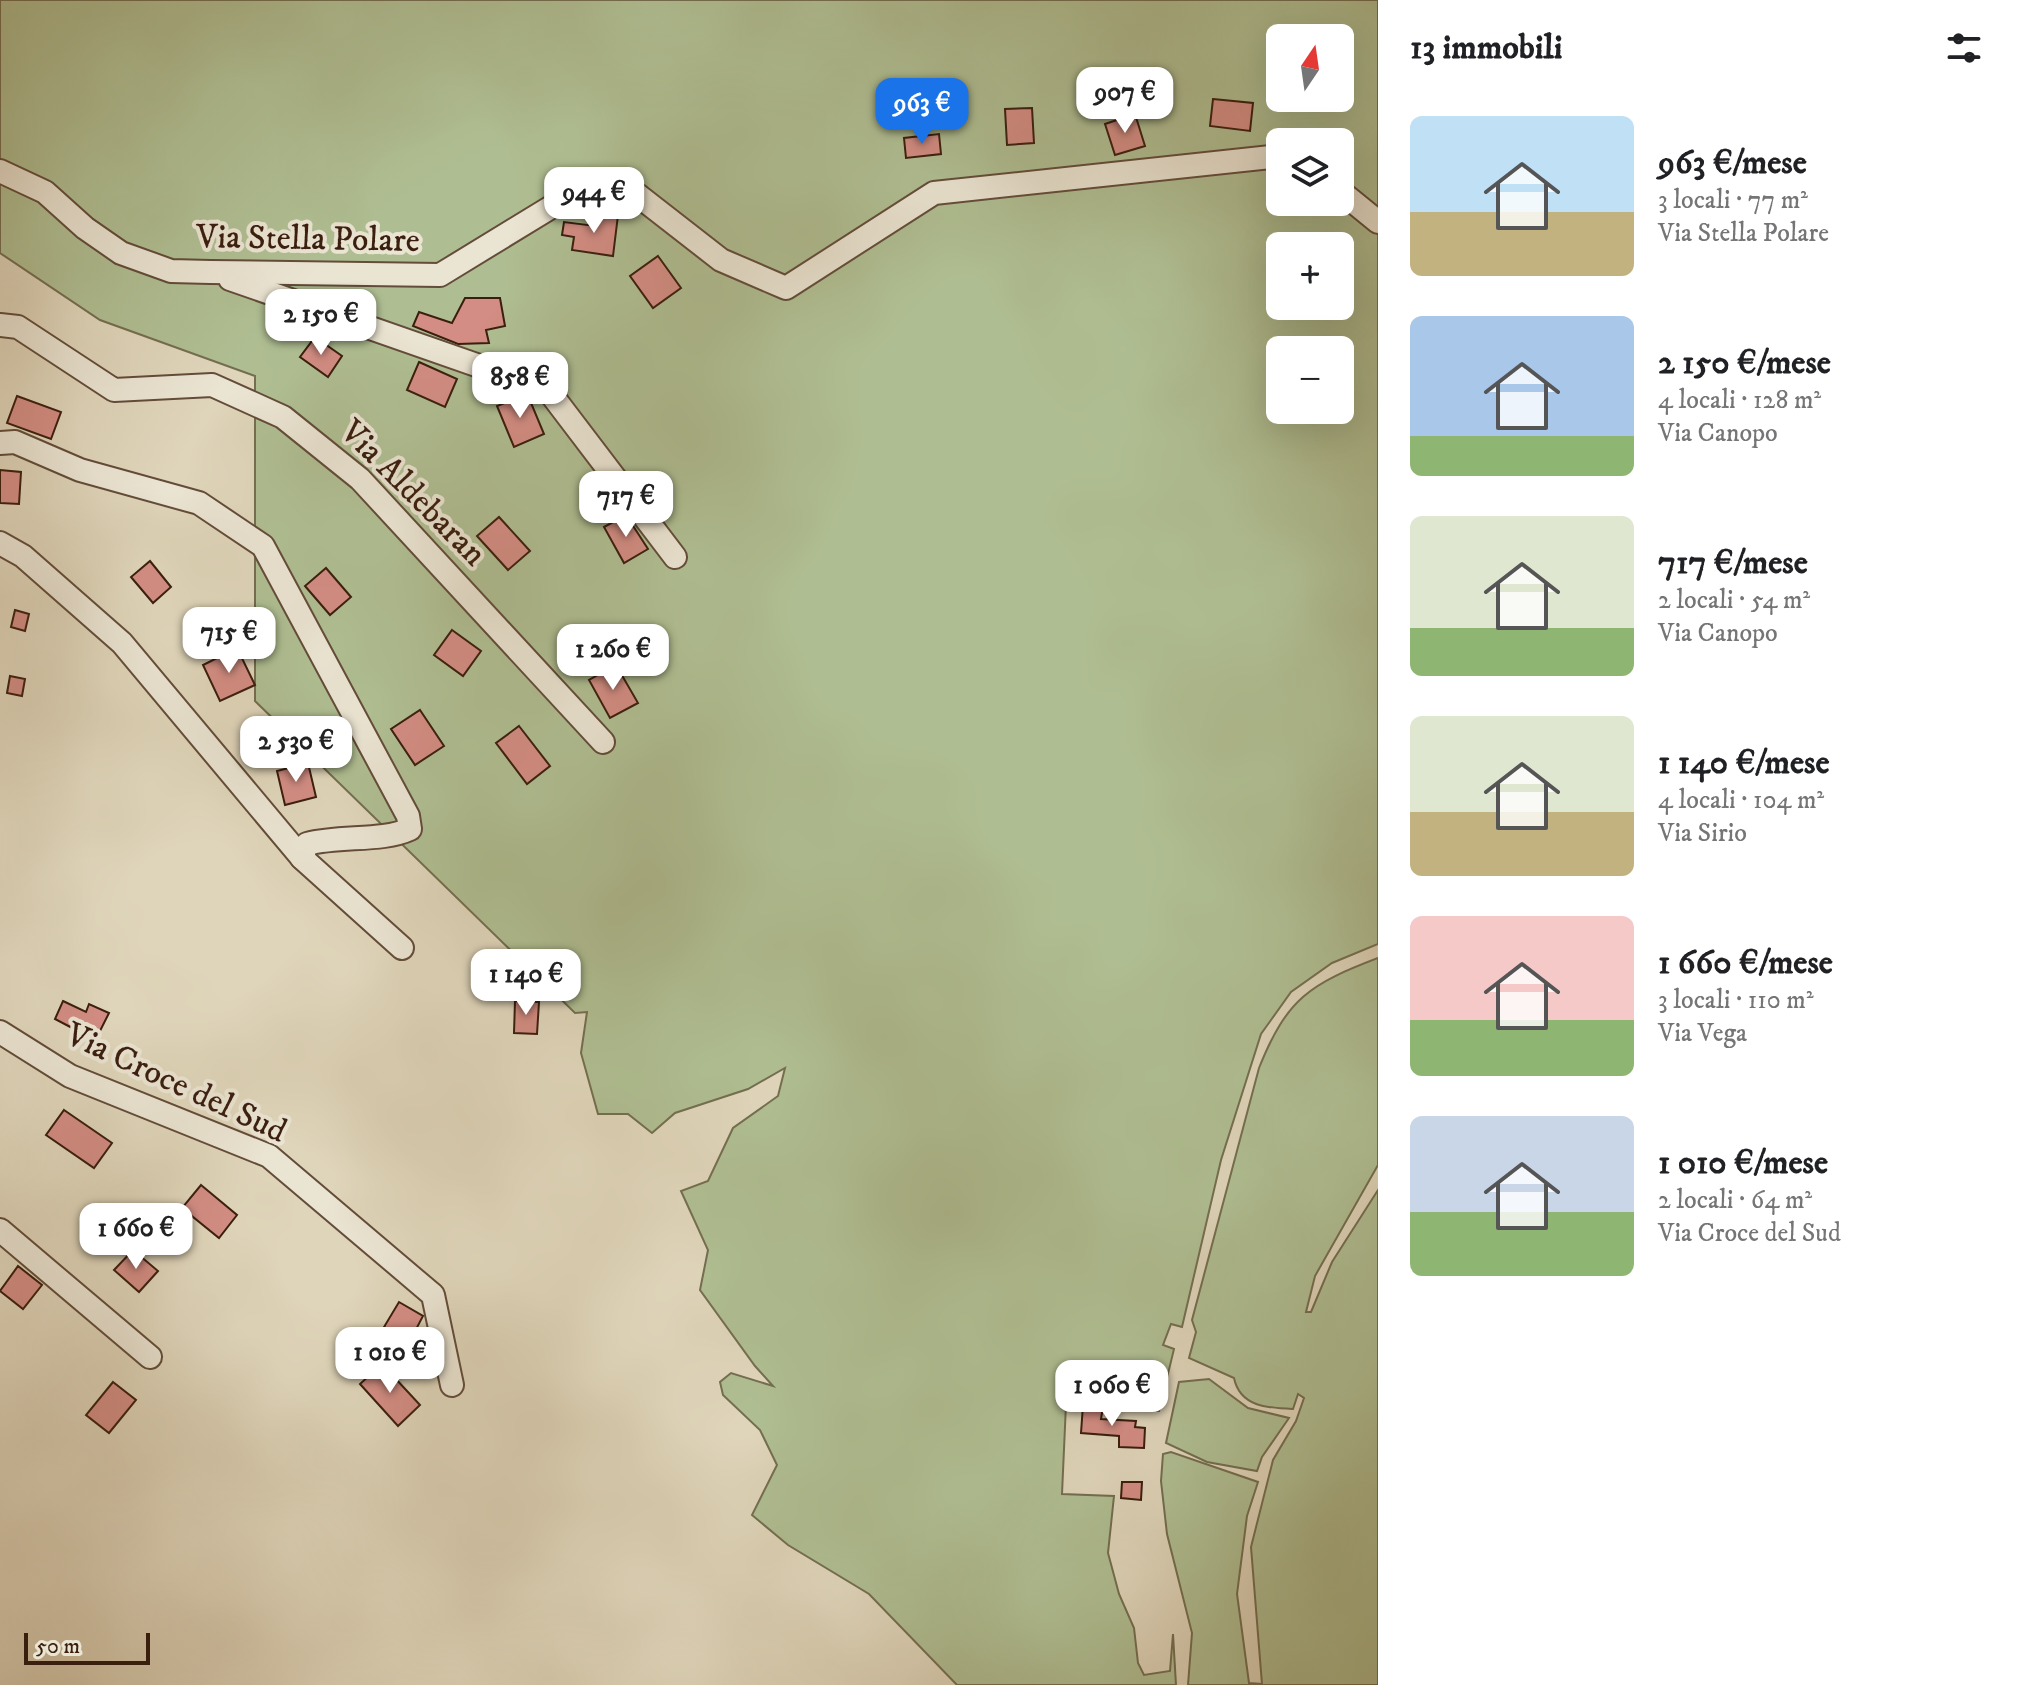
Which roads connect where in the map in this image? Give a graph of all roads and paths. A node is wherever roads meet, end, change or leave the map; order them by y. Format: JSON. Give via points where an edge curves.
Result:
{"nodes":[{"id":1,"x":1266,"y":157,"type":"edge"},
{"id":2,"x":0,"y":171,"type":"edge"},
{"id":3,"x":1354,"y":202,"type":"edge"},
{"id":4,"x":1378,"y":222,"type":"edge"},
{"id":5,"x":210,"y":272,"type":"junction"},
{"id":6,"x":0,"y":325,"type":"edge"},
{"id":7,"x":0,"y":443,"type":"edge"},
{"id":8,"x":0,"y":543,"type":"edge"},
{"id":9,"x":675,"y":557,"type":"dead end"},
{"id":10,"x":603,"y":742,"type":"dead end"},
{"id":11,"x":302,"y":858,"type":"junction"},
{"id":12,"x":402,"y":948,"type":"dead end"},
{"id":13,"x":0,"y":1032,"type":"edge"},
{"id":14,"x":0,"y":1230,"type":"edge"},
{"id":15,"x":150,"y":1357,"type":"dead end"},
{"id":16,"x":452,"y":1385,"type":"dead end"}],
"edges":[{"from":1,"to":5,"type":"street","name":"Via Stella Polare","via":[[934,193],[786,288],[721,260],[626,186],[571,195],[440,275]]},
{"from":2,"to":5,"type":"street","name":"Via Stella Polare","via":[[45,192],[121,253],[171,271]]},
{"from":3,"to":4,"type":"street"},
{"from":5,"to":9,"type":"street","via":[[548,390]]},
{"from":6,"to":10,"type":"street","name":"Via Aldebaran","via":[[18,327],[114,390],[212,385],[283,417],[360,479]]},
{"from":7,"to":11,"type":"street","via":[[15,442],[80,470],[199,503],[263,546],[408,816],[410,829],[397,835],[335,836],[307,844]]},
{"from":8,"to":11,"type":"street","via":[[23,556],[122,643]]},
{"from":11,"to":12,"type":"street"},
{"from":13,"to":16,"type":"street","name":"Via Croce del Sud","via":[[70,1076],[269,1156],[433,1295]]},
{"from":14,"to":15,"type":"street"}]}
